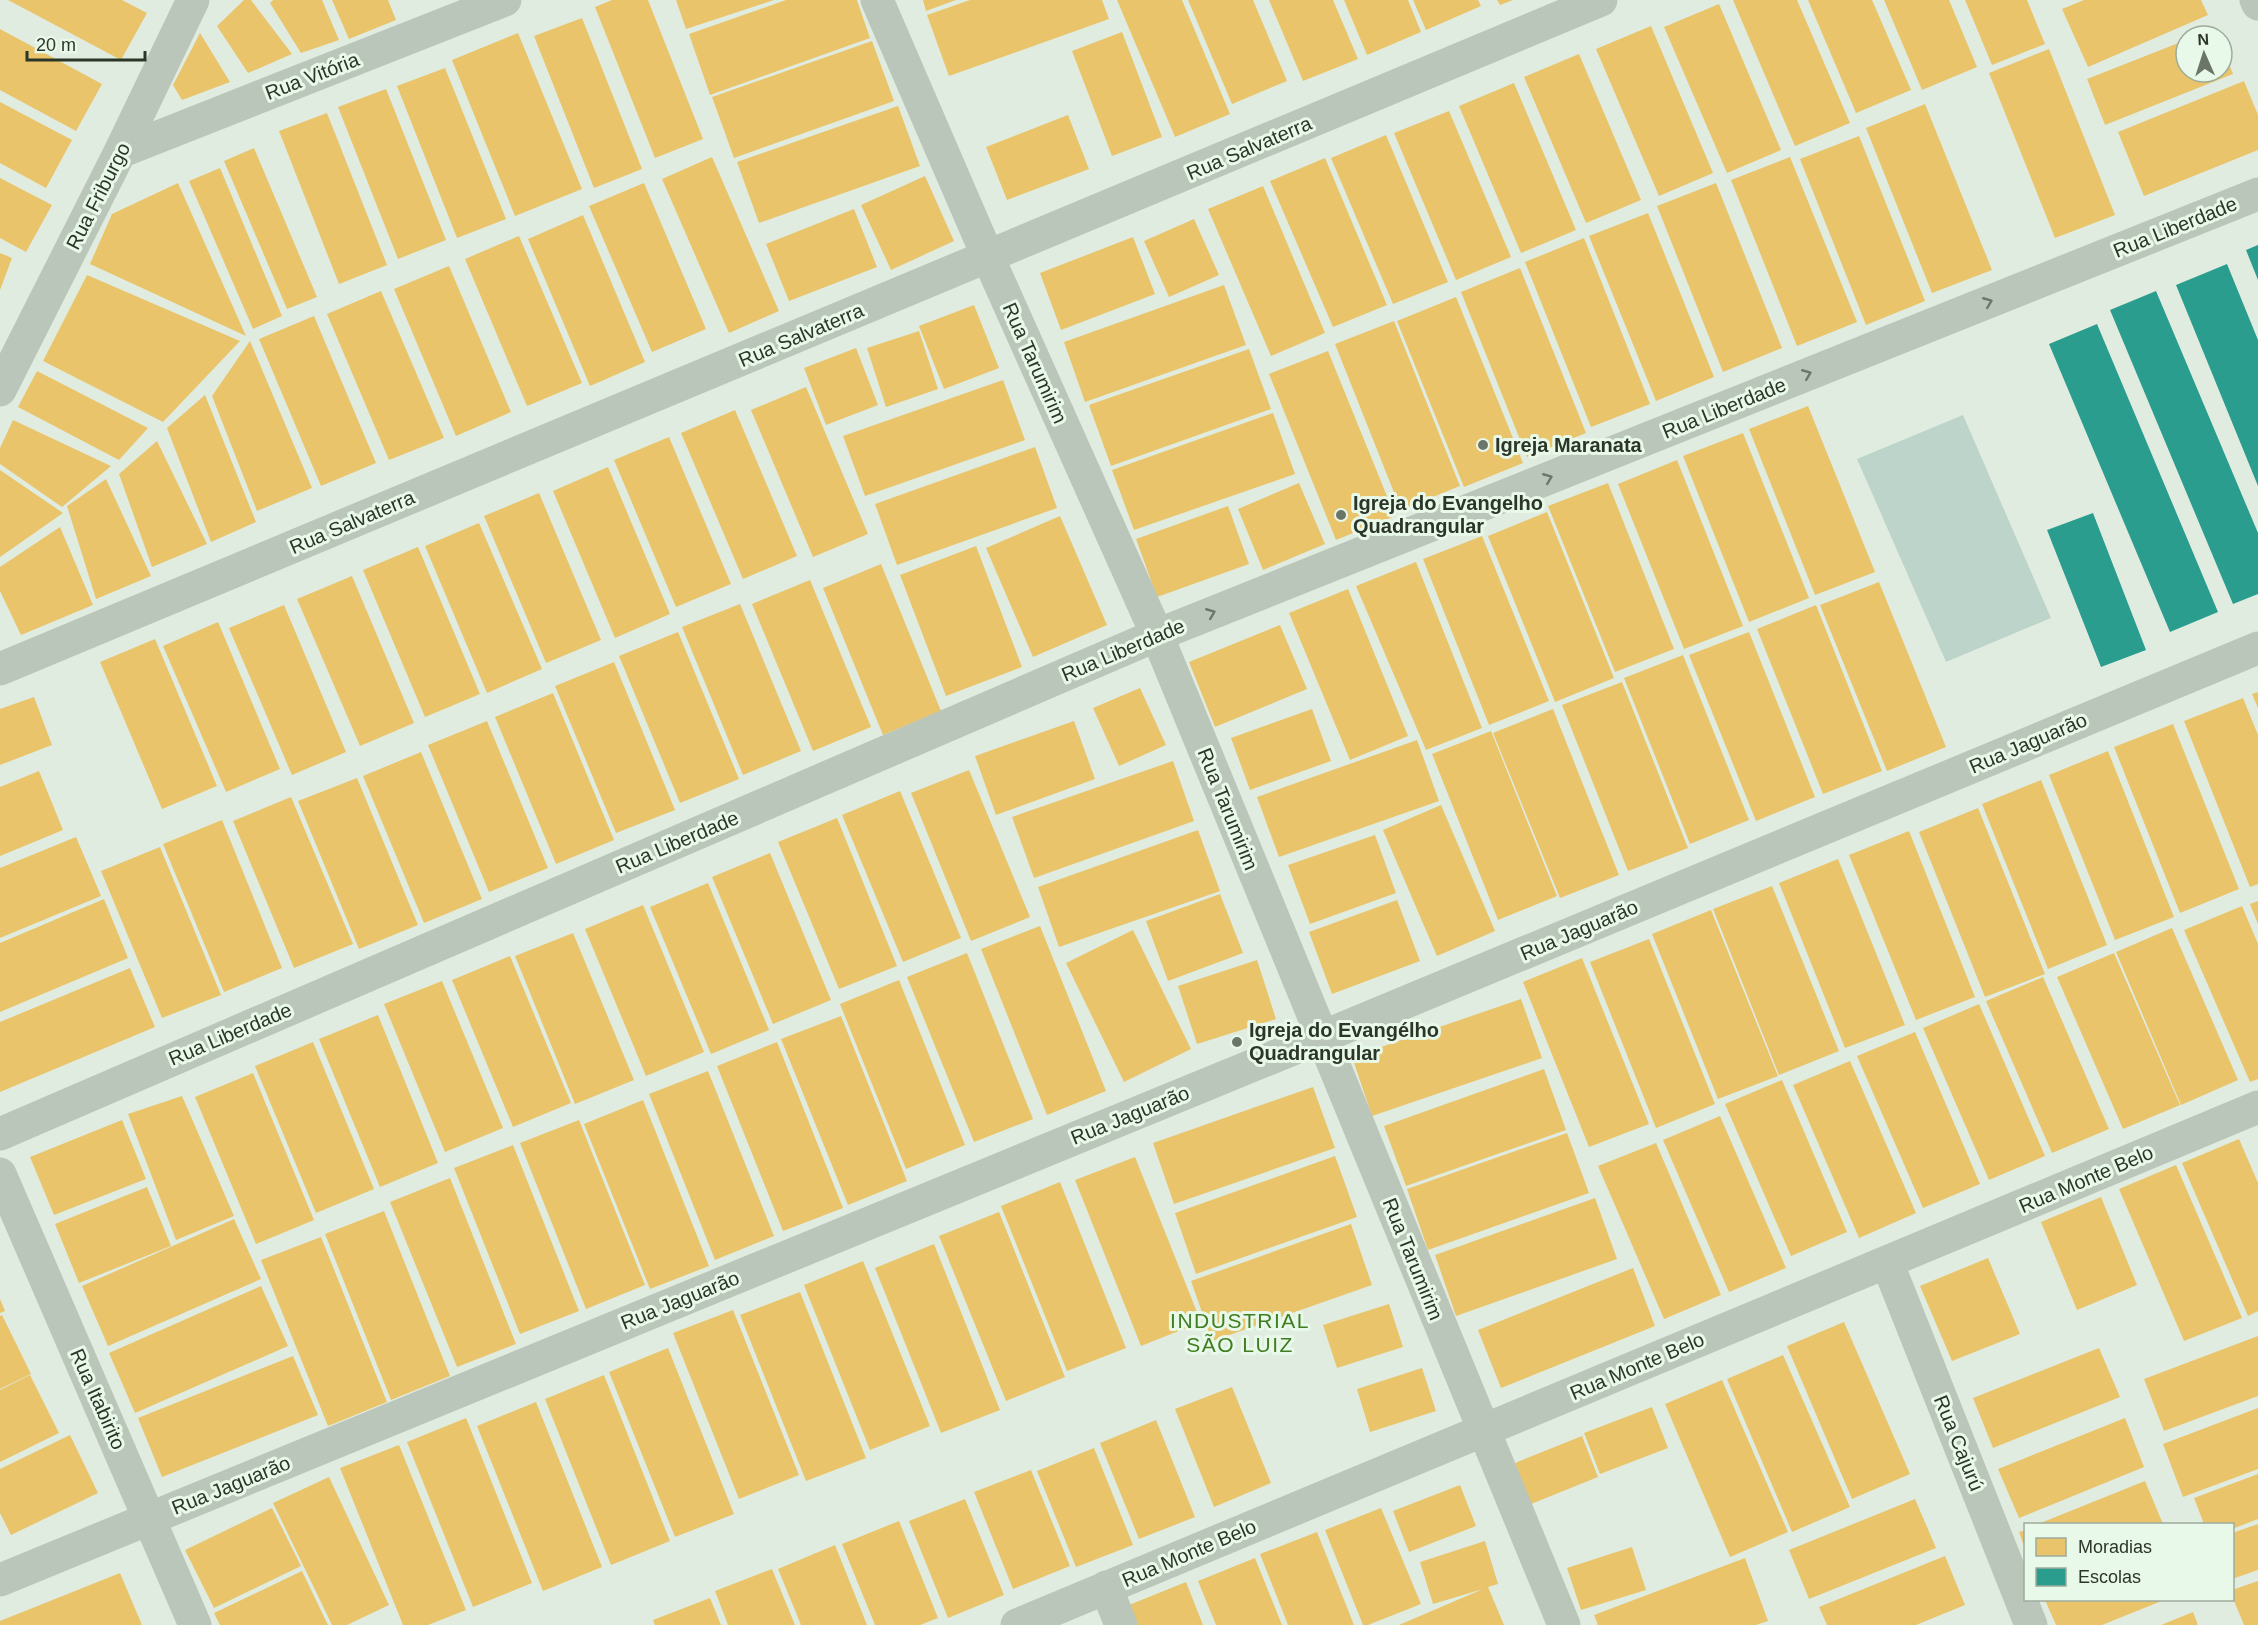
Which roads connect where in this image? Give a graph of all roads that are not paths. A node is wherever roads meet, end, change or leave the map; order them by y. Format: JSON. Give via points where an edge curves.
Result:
{"nodes":[{"id":1,"x":193,"y":0,"type":"edge"},
{"id":2,"x":505,"y":0,"type":"edge"},
{"id":3,"x":877,"y":0,"type":"edge"},
{"id":4,"x":1601,"y":0,"type":"edge"},
{"id":5,"x":120,"y":152,"type":"junction"},
{"id":6,"x":2258,"y":194,"type":"edge"},
{"id":7,"x":988,"y":257,"type":"junction"},
{"id":8,"x":0,"y":390,"type":"edge"},
{"id":9,"x":1157,"y":635,"type":"junction"},
{"id":10,"x":2258,"y":648,"type":"edge"},
{"id":11,"x":0,"y":669,"type":"edge"},
{"id":12,"x":1322,"y":1037,"type":"junction"},
{"id":13,"x":2258,"y":1107,"type":"edge"},
{"id":14,"x":0,"y":1134,"type":"edge"},
{"id":15,"x":0,"y":1174,"type":"edge"},
{"id":16,"x":1887,"y":1262,"type":"junction"},
{"id":17,"x":1483,"y":1430,"type":"junction"},
{"id":18,"x":150,"y":1518,"type":"junction"},
{"id":19,"x":0,"y":1580,"type":"edge"},
{"id":20,"x":1106,"y":1587,"type":"junction"},
{"id":21,"x":195,"y":1625,"type":"edge"},
{"id":22,"x":1017,"y":1625,"type":"edge"},
{"id":23,"x":1121,"y":1625,"type":"edge"},
{"id":24,"x":1564,"y":1625,"type":"edge"},
{"id":25,"x":2031,"y":1625,"type":"edge"}],
"edges":[{"from":1,"to":5,"type":"street","name":"Rua Friburgo"},
{"from":2,"to":5,"type":"street","name":"Rua Vitória"},
{"from":3,"to":7,"type":"street","name":"Rua Tarumirim"},
{"from":4,"to":7,"type":"street","name":"Rua Salvaterra"},
{"from":5,"to":8,"type":"street","name":"Rua Friburgo"},
{"from":9,"to":6,"type":"street","name":"Rua Liberdade","one_way":true},
{"from":7,"to":9,"type":"street","name":"Rua Tarumirim"},
{"from":7,"to":11,"type":"street","name":"Rua Salvaterra"},
{"from":9,"to":12,"type":"street","name":"Rua Tarumirim"},
{"from":9,"to":14,"type":"street","name":"Rua Liberdade"},
{"from":10,"to":12,"type":"street","name":"Rua Jaguarão"},
{"from":12,"to":17,"type":"street","name":"Rua Tarumirim"},
{"from":12,"to":18,"type":"street","name":"Rua Jaguarão"},
{"from":13,"to":16,"type":"street","name":"Rua Monte Belo"},
{"from":15,"to":18,"type":"street","name":"Rua Itabirito"},
{"from":16,"to":17,"type":"street","name":"Rua Monte Belo"},
{"from":16,"to":25,"type":"street","name":"Rua Cajurú"},
{"from":17,"to":20,"type":"street","name":"Rua Monte Belo"},
{"from":17,"to":24,"type":"street","name":"Rua Tarumirim"},
{"from":18,"to":19,"type":"street","name":"Rua Jaguarão"},
{"from":18,"to":21,"type":"street","name":"Rua Itabirito"},
{"from":20,"to":22,"type":"street","name":"Rua Monte Belo"},
{"from":20,"to":23,"type":"street"}]}
